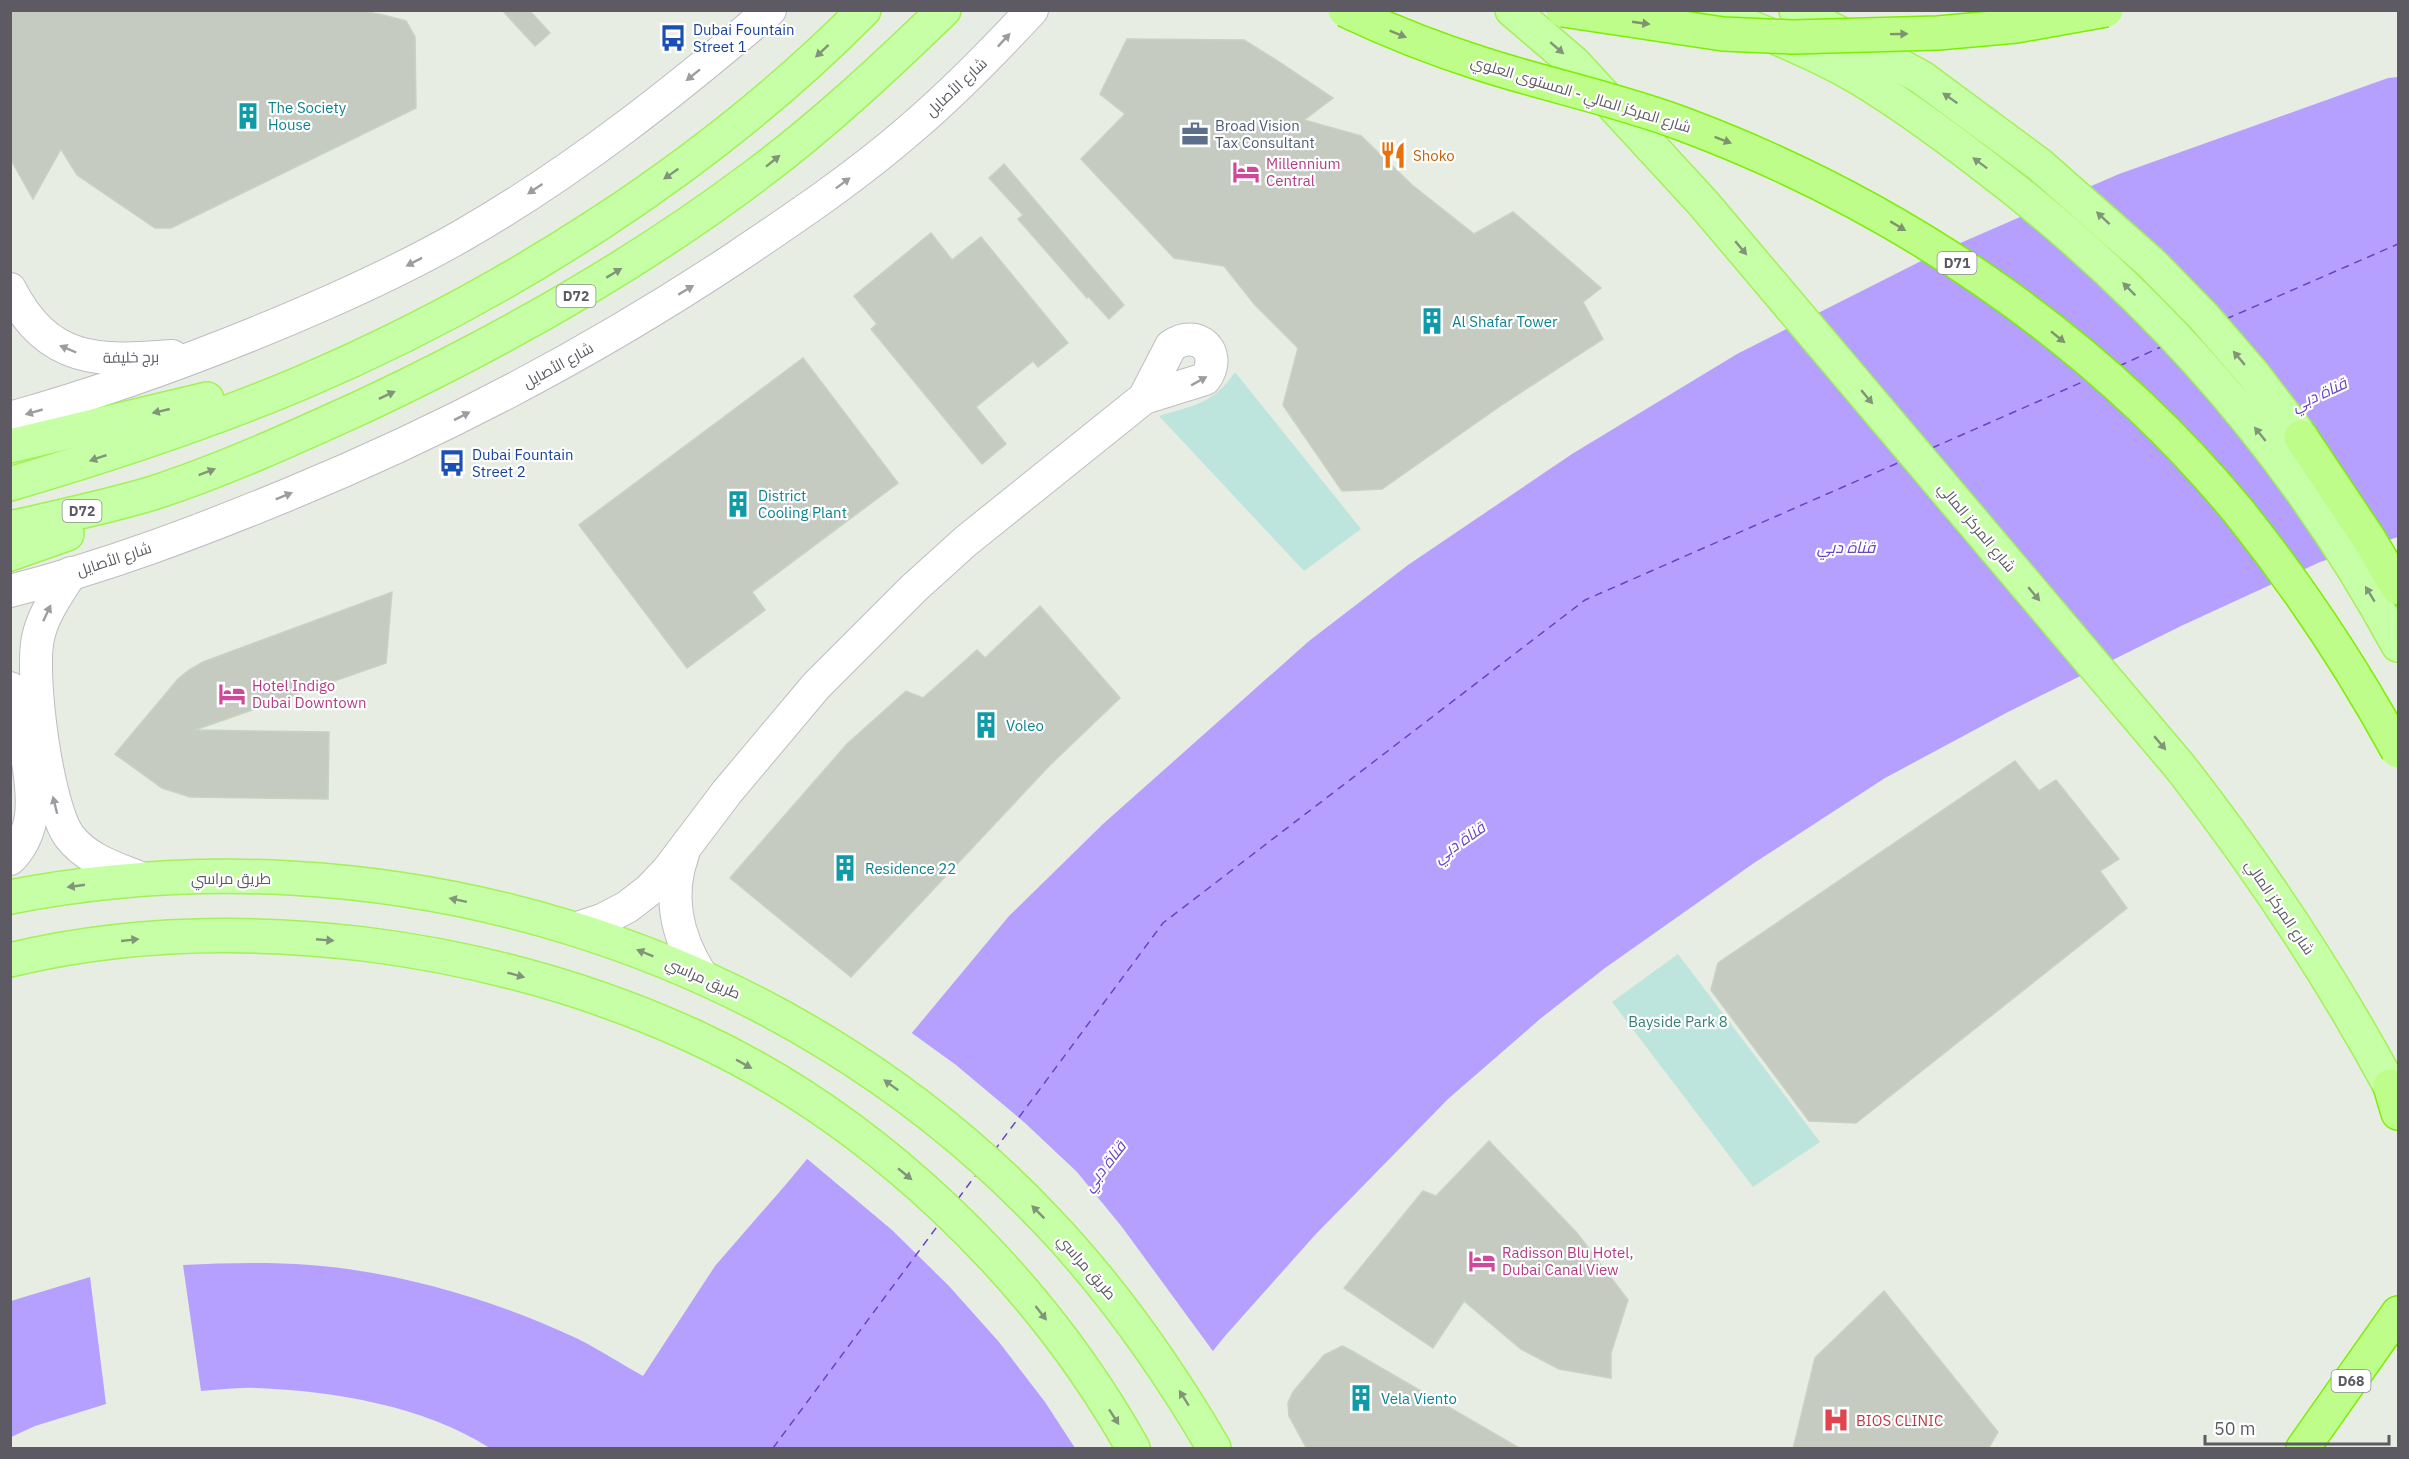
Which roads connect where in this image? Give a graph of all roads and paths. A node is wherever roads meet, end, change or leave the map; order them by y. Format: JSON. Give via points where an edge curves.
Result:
{"nodes":[{"id":1,"x":770,"y":10,"type":"edge"},
{"id":2,"x":864,"y":10,"type":"edge"},
{"id":3,"x":944,"y":10,"type":"edge"},
{"id":4,"x":1032,"y":10,"type":"edge"},
{"id":5,"x":1345,"y":10,"type":"edge"},
{"id":6,"x":1512,"y":10,"type":"edge"},
{"id":7,"x":1563,"y":10,"type":"edge"},
{"id":8,"x":1708,"y":10,"type":"edge"},
{"id":9,"x":1796,"y":10,"type":"edge"},
{"id":10,"x":2106,"y":10,"type":"edge"},
{"id":11,"x":10,"y":289,"type":"edge"},
{"id":12,"x":208,"y":352,"type":"junction"},
{"id":13,"x":301,"y":383,"type":"junction"},
{"id":14,"x":1144,"y":398,"type":"dead end"},
{"id":15,"x":10,"y":418,"type":"edge"},
{"id":16,"x":2301,"y":437,"type":"junction"},
{"id":17,"x":10,"y":446,"type":"edge"},
{"id":18,"x":10,"y":484,"type":"edge"},
{"id":19,"x":153,"y":493,"type":"junction"},
{"id":20,"x":10,"y":528,"type":"edge"},
{"id":21,"x":2398,"y":549,"type":"edge"},
{"id":22,"x":10,"y":554,"type":"edge"},
{"id":23,"x":71,"y":573,"type":"junction"},
{"id":24,"x":2398,"y":588,"type":"edge"},
{"id":25,"x":10,"y":591,"type":"edge"},
{"id":26,"x":2398,"y":645,"type":"edge"},
{"id":27,"x":10,"y":688,"type":"edge"},
{"id":28,"x":2398,"y":751,"type":"edge"},
{"id":29,"x":685,"y":848,"type":"junction"},
{"id":30,"x":10,"y":859,"type":"edge"},
{"id":31,"x":143,"y":879,"type":"junction"},
{"id":32,"x":10,"y":897,"type":"edge"},
{"id":33,"x":575,"y":929,"type":"junction"},
{"id":34,"x":10,"y":960,"type":"edge"},
{"id":35,"x":710,"y":979,"type":"junction"},
{"id":36,"x":2396,"y":1098,"type":"edge"},
{"id":37,"x":2398,"y":1313,"type":"edge"},
{"id":38,"x":1133,"y":1449,"type":"edge"},
{"id":39,"x":1214,"y":1449,"type":"edge"},
{"id":40,"x":2303,"y":1449,"type":"edge"}],
"edges":[{"from":1,"to":12,"type":"street","one_way":true,"via":[[627,125],[465,234],[365,286]]},
{"from":2,"to":13,"type":"main road","one_way":true,"via":[[743,118],[624,207],[433,320]]},
{"from":19,"to":3,"type":"main road","number":"D72","one_way":true,"via":[[398,390],[547,313],[620,269],[758,174]]},
{"from":23,"to":4,"type":"street","name":"شارع الأصايل","one_way":true,"via":[[231,518],[348,470],[526,383],[625,327],[769,235],[869,163],[954,90]]},
{"from":5,"to":28,"type":"highway","name":"شارع المركز المالي - المستوى العلوي","number":"D71","one_way":true,"bridge":true,"via":[[1462,57],[1633,107],[1735,145],[1896,225],[1996,290],[2115,385],[2237,510],[2347,663]]},
{"from":6,"to":36,"type":"main road","name":"شارع المركز المالي","one_way":true,"via":[[1574,63],[1703,203],[2200,793],[2340,997]]},
{"from":7,"to":10,"type":"highway","one_way":true,"bridge":true,"via":[[1723,34],[1793,37],[1938,33],[2016,26]]},
{"from":26,"to":8,"type":"main road","one_way":true,"via":[[2346,554],[2306,495],[2216,381],[2116,276],[2013,187],[1856,77]]},
{"from":16,"to":9,"type":"main road","one_way":true,"via":[[2203,316],[2097,212],[1921,77]]},
{"from":12,"to":11,"type":"street","name":"برج خليفة","one_way":true,"via":[[126,359],[88,356],[62,347],[39,332],[21,311]]},
{"from":12,"to":15,"type":"street","one_way":true},
{"from":13,"to":17,"type":"main road","one_way":true,"via":[[243,390]]},
{"from":13,"to":18,"type":"main road","one_way":true,"via":[[136,445]]},
{"from":14,"to":29,"type":"street","via":[[966,541],[873,628],[771,738]]},
{"from":16,"to":21,"type":"highway","via":[[2329,464]]},
{"from":16,"to":24,"type":"highway"},
{"from":19,"to":20,"type":"main road","number":"D72"},
{"from":19,"to":22,"type":"main road","via":[[74,531]]},
{"from":23,"to":25,"type":"street","name":"شارع الأصايل"},
{"from":31,"to":23,"type":"street","one_way":true,"via":[[90,856],[69,837],[56,811],[47,770],[35,660],[44,619]]},
{"from":27,"to":30,"type":"street","via":[[18,710],[32,801],[25,838]]},
{"from":29,"to":33,"type":"street","via":[[649,890],[627,907]]},
{"from":29,"to":35,"type":"street","via":[[677,868],[675,913],[688,956]]},
{"from":31,"to":32,"type":"main road","name":"طريق مراسي","one_way":true},
{"from":33,"to":31,"type":"main road","name":"طريق مراسي","one_way":true,"via":[[434,894],[361,884],[289,878]]},
{"from":35,"to":33,"type":"main road","name":"طريق مراسي","one_way":true},
{"from":34,"to":38,"type":"main road","one_way":true,"via":[[94,944],[176,936],[252,935],[327,940],[402,949],[476,964],[620,1008],[693,1036],[786,1087],[831,1117],[957,1220],[1064,1342]]},
{"from":39,"to":35,"type":"main road","name":"طريق مراسي","one_way":true,"via":[[1121,1306],[1004,1178],[961,1139],[869,1069],[781,1015]]},
{"from":37,"to":40,"type":"highway","number":"D68"}]}
